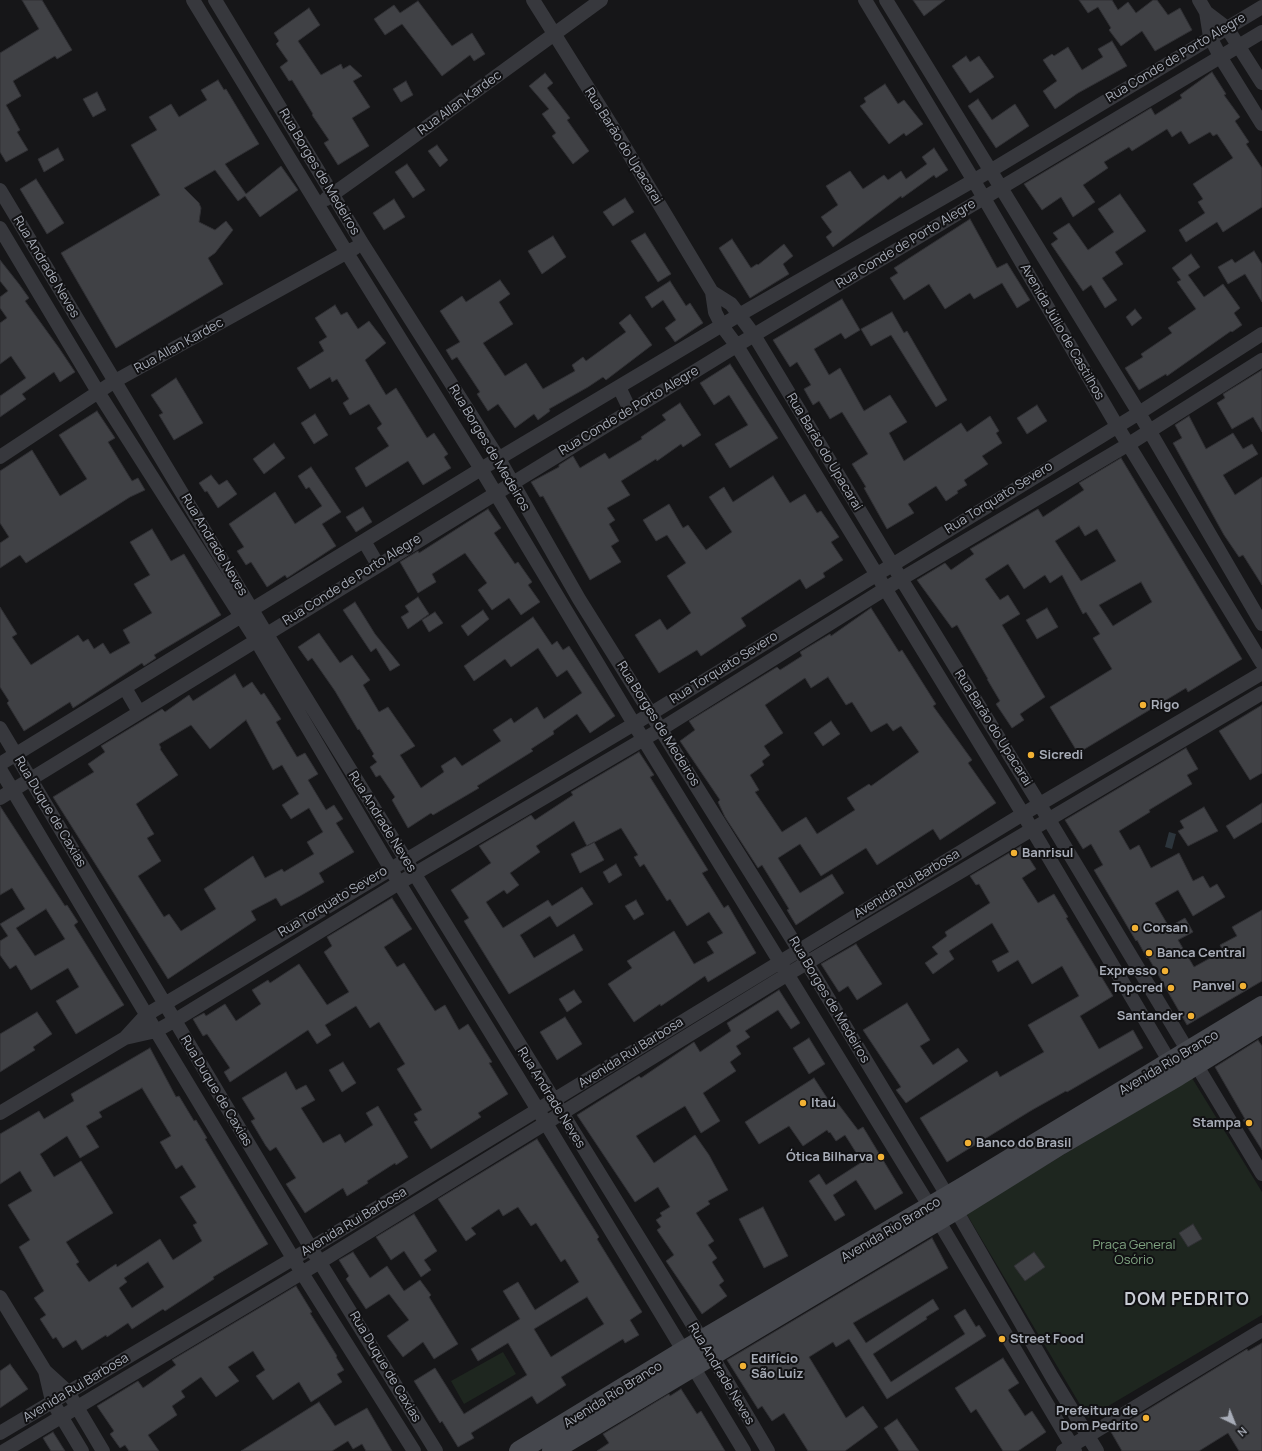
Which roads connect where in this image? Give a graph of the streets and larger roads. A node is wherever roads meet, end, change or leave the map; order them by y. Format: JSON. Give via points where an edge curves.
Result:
{"nodes":[{"id":1,"x":194,"y":0,"type":"edge"},
{"id":2,"x":533,"y":0,"type":"edge"},
{"id":3,"x":601,"y":0,"type":"edge"},
{"id":4,"x":865,"y":0,"type":"edge"},
{"id":5,"x":886,"y":0,"type":"edge"},
{"id":6,"x":217,"y":5,"type":"edge"},
{"id":7,"x":1203,"y":6,"type":"edge"},
{"id":8,"x":1262,"y":7,"type":"edge"},
{"id":9,"x":205,"y":19,"type":"junction"},
{"id":10,"x":899,"y":22,"type":"junction"},
{"id":11,"x":1227,"y":28,"type":"junction"},
{"id":12,"x":884,"y":32,"type":"junction"},
{"id":13,"x":1262,"y":32,"type":"edge"},
{"id":14,"x":554,"y":36,"type":"junction"},
{"id":15,"x":1210,"y":37,"type":"junction"},
{"id":16,"x":1240,"y":46,"type":"junction"},
{"id":17,"x":1220,"y":58,"type":"junction"},
{"id":18,"x":1262,"y":83,"type":"edge"},
{"id":19,"x":1100,"y":104,"type":"junction"},
{"id":20,"x":1262,"y":124,"type":"edge"},
{"id":21,"x":1108,"y":125,"type":"junction"},
{"id":22,"x":990,"y":171,"type":"junction"},
{"id":23,"x":974,"y":181,"type":"junction"},
{"id":24,"x":1000,"y":189,"type":"junction"},
{"id":25,"x":0,"y":190,"type":"edge"},
{"id":26,"x":332,"y":194,"type":"junction"},
{"id":27,"x":983,"y":198,"type":"junction"},
{"id":28,"x":318,"y":204,"type":"junction"},
{"id":29,"x":0,"y":228,"type":"edge"},
{"id":30,"x":362,"y":243,"type":"junction"},
{"id":31,"x":855,"y":249,"type":"junction"},
{"id":32,"x":347,"y":253,"type":"junction"},
{"id":33,"x":866,"y":269,"type":"junction"},
{"id":34,"x":712,"y":292,"type":"junction"},
{"id":35,"x":739,"y":314,"type":"junction"},
{"id":36,"x":722,"y":326,"type":"junction"},
{"id":37,"x":1262,"y":334,"type":"edge"},
{"id":38,"x":754,"y":335,"type":"junction"},
{"id":39,"x":422,"y":337,"type":"junction"},
{"id":40,"x":1245,"y":345,"type":"junction"},
{"id":41,"x":404,"y":346,"type":"junction"},
{"id":42,"x":737,"y":346,"type":"junction"},
{"id":43,"x":1259,"y":361,"type":"edge"},
{"id":44,"x":115,"y":381,"type":"junction"},
{"id":45,"x":619,"y":387,"type":"junction"},
{"id":46,"x":98,"y":392,"type":"junction"},
{"id":47,"x":630,"y":410,"type":"junction"},
{"id":48,"x":1139,"y":413,"type":"junction"},
{"id":49,"x":1117,"y":426,"type":"junction"},
{"id":50,"x":1149,"y":431,"type":"junction"},
{"id":51,"x":1128,"y":444,"type":"junction"},
{"id":52,"x":826,"y":454,"type":"junction"},
{"id":53,"x":0,"y":457,"type":"edge"},
{"id":54,"x":499,"y":459,"type":"junction"},
{"id":55,"x":1056,"y":463,"type":"junction"},
{"id":56,"x":810,"y":465,"type":"junction"},
{"id":57,"x":481,"y":469,"type":"junction"},
{"id":58,"x":1066,"y":481,"type":"junction"},
{"id":59,"x":511,"y":483,"type":"junction"},
{"id":60,"x":182,"y":492,"type":"junction"},
{"id":61,"x":494,"y":493,"type":"junction"},
{"id":62,"x":168,"y":501,"type":"junction"},
{"id":63,"x":364,"y":541,"type":"junction"},
{"id":64,"x":892,"y":564,"type":"junction"},
{"id":65,"x":378,"y":565,"type":"junction"},
{"id":66,"x":876,"y":575,"type":"junction"},
{"id":67,"x":901,"y":579,"type":"junction"},
{"id":68,"x":885,"y":590,"type":"junction"},
{"id":69,"x":579,"y":599,"type":"junction"},
{"id":70,"x":564,"y":609,"type":"junction"},
{"id":71,"x":247,"y":614,"type":"junction"},
{"id":72,"x":1262,"y":624,"type":"edge"},
{"id":73,"x":786,"y":630,"type":"junction"},
{"id":74,"x":261,"y":637,"type":"junction"},
{"id":75,"x":796,"y":645,"type":"junction"},
{"id":76,"x":617,"y":659,"type":"junction"},
{"id":77,"x":1262,"y":663,"type":"edge"},
{"id":78,"x":601,"y":669,"type":"junction"},
{"id":79,"x":1262,"y":674,"type":"edge"},
{"id":80,"x":125,"y":688,"type":"junction"},
{"id":81,"x":1262,"y":693,"type":"edge"},
{"id":82,"x":976,"y":700,"type":"junction"},
{"id":83,"x":959,"y":710,"type":"junction"},
{"id":84,"x":139,"y":712,"type":"junction"},
{"id":85,"x":651,"y":713,"type":"junction"},
{"id":86,"x":634,"y":724,"type":"junction"},
{"id":87,"x":0,"y":728,"type":"edge"},
{"id":88,"x":661,"y":729,"type":"junction"},
{"id":89,"x":643,"y":739,"type":"junction"},
{"id":90,"x":1151,"y":740,"type":"junction"},
{"id":91,"x":333,"y":743,"type":"junction"},
{"id":92,"x":1005,"y":748,"type":"junction"},
{"id":93,"x":321,"y":750,"type":"junction"},
{"id":94,"x":16,"y":754,"type":"junction"},
{"id":95,"x":1159,"y":754,"type":"junction"},
{"id":96,"x":989,"y":758,"type":"junction"},
{"id":97,"x":0,"y":764,"type":"edge"},
{"id":98,"x":567,"y":764,"type":"junction"},
{"id":99,"x":0,"y":769,"type":"edge"},
{"id":100,"x":30,"y":779,"type":"junction"},
{"id":101,"x":576,"y":779,"type":"junction"},
{"id":102,"x":14,"y":790,"type":"junction"},
{"id":103,"x":0,"y":798,"type":"edge"},
{"id":104,"x":371,"y":804,"type":"junction"},
{"id":105,"x":1040,"y":804,"type":"junction"},
{"id":106,"x":357,"y":812,"type":"junction"},
{"id":107,"x":1024,"y":814,"type":"junction"},
{"id":108,"x":1048,"y":820,"type":"junction"},
{"id":109,"x":1032,"y":829,"type":"junction"},
{"id":110,"x":406,"y":859,"type":"junction"},
{"id":111,"x":390,"y":868,"type":"junction"},
{"id":112,"x":414,"y":874,"type":"junction"},
{"id":113,"x":398,"y":883,"type":"junction"},
{"id":114,"x":96,"y":889,"type":"junction"},
{"id":115,"x":78,"y":900,"type":"junction"},
{"id":116,"x":278,"y":935,"type":"junction"},
{"id":117,"x":289,"y":950,"type":"junction"},
{"id":118,"x":799,"y":950,"type":"junction"},
{"id":119,"x":780,"y":961,"type":"junction"},
{"id":120,"x":807,"y":963,"type":"junction"},
{"id":121,"x":788,"y":974,"type":"junction"},
{"id":122,"x":483,"y":986,"type":"junction"},
{"id":123,"x":468,"y":996,"type":"junction"},
{"id":124,"x":164,"y":1004,"type":"junction"},
{"id":125,"x":1262,"y":1006,"type":"edge"},
{"id":126,"x":146,"y":1015,"type":"junction"},
{"id":127,"x":174,"y":1021,"type":"junction"},
{"id":128,"x":842,"y":1021,"type":"junction"},
{"id":129,"x":1262,"y":1024,"type":"edge"},
{"id":130,"x":672,"y":1028,"type":"junction"},
{"id":131,"x":156,"y":1032,"type":"junction"},
{"id":132,"x":824,"y":1032,"type":"junction"},
{"id":133,"x":125,"y":1038,"type":"junction"},
{"id":134,"x":680,"y":1041,"type":"junction"},
{"id":135,"x":1192,"y":1058,"type":"junction"},
{"id":136,"x":1174,"y":1069,"type":"junction"},
{"id":137,"x":553,"y":1101,"type":"junction"},
{"id":138,"x":538,"y":1110,"type":"junction"},
{"id":139,"x":0,"y":1114,"type":"edge"},
{"id":140,"x":561,"y":1114,"type":"junction"},
{"id":141,"x":546,"y":1124,"type":"junction"},
{"id":142,"x":242,"y":1133,"type":"junction"},
{"id":143,"x":915,"y":1141,"type":"junction"},
{"id":144,"x":224,"y":1144,"type":"junction"},
{"id":145,"x":896,"y":1151,"type":"junction"},
{"id":146,"x":1262,"y":1174,"type":"edge"},
{"id":147,"x":426,"y":1178,"type":"junction"},
{"id":148,"x":434,"y":1192,"type":"junction"},
{"id":149,"x":952,"y":1203,"type":"junction"},
{"id":150,"x":934,"y":1213,"type":"junction"},
{"id":151,"x":311,"y":1248,"type":"junction"},
{"id":152,"x":294,"y":1258,"type":"junction"},
{"id":153,"x":320,"y":1262,"type":"junction"},
{"id":154,"x":302,"y":1273,"type":"junction"},
{"id":155,"x":0,"y":1297,"type":"edge"},
{"id":156,"x":355,"y":1318,"type":"junction"},
{"id":157,"x":337,"y":1329,"type":"junction"},
{"id":158,"x":1262,"y":1330,"type":"edge"},
{"id":159,"x":707,"y":1348,"type":"junction"},
{"id":160,"x":128,"y":1357,"type":"junction"},
{"id":161,"x":688,"y":1359,"type":"junction"},
{"id":162,"x":45,"y":1371,"type":"junction"},
{"id":163,"x":136,"y":1371,"type":"junction"},
{"id":164,"x":1052,"y":1377,"type":"junction"},
{"id":165,"x":1037,"y":1385,"type":"junction"},
{"id":166,"x":68,"y":1392,"type":"junction"},
{"id":167,"x":52,"y":1402,"type":"junction"},
{"id":168,"x":76,"y":1407,"type":"junction"},
{"id":169,"x":746,"y":1414,"type":"junction"},
{"id":170,"x":61,"y":1416,"type":"junction"},
{"id":171,"x":420,"y":1425,"type":"junction"},
{"id":172,"x":729,"y":1428,"type":"junction"},
{"id":173,"x":572,"y":1430,"type":"junction"},
{"id":174,"x":0,"y":1434,"type":"edge"},
{"id":175,"x":403,"y":1434,"type":"junction"},
{"id":176,"x":1088,"y":1436,"type":"junction"},
{"id":177,"x":1070,"y":1449,"type":"edge"},
{"id":178,"x":5,"y":1450,"type":"edge"},
{"id":179,"x":82,"y":1451,"type":"edge"},
{"id":180,"x":103,"y":1451,"type":"edge"},
{"id":181,"x":414,"y":1451,"type":"edge"},
{"id":182,"x":436,"y":1451,"type":"edge"},
{"id":183,"x":519,"y":1451,"type":"edge"},
{"id":184,"x":552,"y":1451,"type":"edge"},
{"id":185,"x":744,"y":1451,"type":"edge"},
{"id":186,"x":768,"y":1451,"type":"edge"},
{"id":187,"x":1097,"y":1451,"type":"edge"}],
"edges":[{"from":1,"to":9,"type":"street","name":"Rua Borges de Medeiros"},
{"from":2,"to":14,"type":"street","name":"Rua Barão do Upacarai"},
{"from":3,"to":14,"type":"street","name":"Rua Allan Kardec"},
{"from":4,"to":12,"type":"street","name":"Avenida Júlio de Castilhos"},
{"from":5,"to":10,"type":"street","name":"Avenida Júlio de Castilhos"},
{"from":6,"to":9,"type":"street"},
{"from":6,"to":26,"type":"street","name":"Rua Borges de Medeiros"},
{"from":7,"to":11,"type":"street"},
{"from":7,"to":15,"type":"street"},
{"from":8,"to":11,"type":"street","name":"Rua Conde de Porto Alegre"},
{"from":9,"to":28,"type":"street","name":"Rua Borges de Medeiros"},
{"from":10,"to":12,"type":"street"},
{"from":10,"to":22,"type":"street","name":"Avenida Júlio de Castilhos"},
{"from":11,"to":15,"type":"street","name":"Rua Conde de Porto Alegre"},
{"from":11,"to":16,"type":"street"},
{"from":12,"to":23,"type":"street","name":"Avenida Júlio de Castilhos"},
{"from":13,"to":16,"type":"street","name":"Rua Conde de Porto Alegre"},
{"from":14,"to":26,"type":"street","name":"Rua Allan Kardec"},
{"from":14,"to":34,"type":"street","name":"Rua Barão do Upacarai","via":[[617,134]]},
{"from":15,"to":17,"type":"street"},
{"from":15,"to":19,"type":"street","name":"Rua Conde de Porto Alegre"},
{"from":16,"to":17,"type":"street","name":"Rua Conde de Porto Alegre"},
{"from":16,"to":18,"type":"street"},
{"from":17,"to":20,"type":"street"},
{"from":17,"to":21,"type":"street","name":"Rua Conde de Porto Alegre"},
{"from":19,"to":21,"type":"street"},
{"from":19,"to":22,"type":"street","name":"Rua Conde de Porto Alegre"},
{"from":21,"to":24,"type":"street","name":"Rua Conde de Porto Alegre"},
{"from":22,"to":23,"type":"street","name":"Rua Conde de Porto Alegre"},
{"from":22,"to":24,"type":"street","name":"Avenida Júlio de Castilhos"},
{"from":23,"to":27,"type":"street","name":"Avenida Júlio de Castilhos"},
{"from":23,"to":31,"type":"street","name":"Rua Conde de Porto Alegre"},
{"from":24,"to":27,"type":"street","name":"Rua Conde de Porto Alegre"},
{"from":24,"to":48,"type":"street","name":"Avenida Júlio de Castilhos"},
{"from":25,"to":44,"type":"street","name":"Rua Andrade Neves"},
{"from":26,"to":28,"type":"street","name":"Rua Allan Kardec"},
{"from":26,"to":30,"type":"street","name":"Rua Borges de Medeiros"},
{"from":27,"to":33,"type":"street","name":"Rua Conde de Porto Alegre"},
{"from":27,"to":49,"type":"street","name":"Avenida Júlio de Castilhos"},
{"from":28,"to":32,"type":"street","name":"Rua Borges de Medeiros"},
{"from":29,"to":46,"type":"street","name":"Rua Andrade Neves"},
{"from":30,"to":32,"type":"street","name":"Rua Allan Kardec"},
{"from":30,"to":39,"type":"street","name":"Rua Borges de Medeiros"},
{"from":31,"to":33,"type":"street"},
{"from":31,"to":35,"type":"street","name":"Rua Conde de Porto Alegre"},
{"from":32,"to":41,"type":"street","name":"Rua Borges de Medeiros"},
{"from":32,"to":44,"type":"street","name":"Rua Allan Kardec"},
{"from":33,"to":38,"type":"street","name":"Rua Conde de Porto Alegre"},
{"from":34,"to":35,"type":"street","name":"Rua Barão do Upacarai","via":[[731,304]]},
{"from":34,"to":36,"type":"street","name":"Rua Barão do Upacarai","via":[[715,312]]},
{"from":35,"to":36,"type":"street","name":"Rua Conde de Porto Alegre"},
{"from":35,"to":38,"type":"street","name":"Rua Barão do Upacarai"},
{"from":36,"to":42,"type":"street","name":"Rua Barão do Upacarai"},
{"from":36,"to":45,"type":"street","name":"Rua Conde de Porto Alegre"},
{"from":37,"to":40,"type":"street","name":"Rua Torquato Severo"},
{"from":38,"to":42,"type":"street","name":"Rua Conde de Porto Alegre"},
{"from":38,"to":52,"type":"street","name":"Rua Barão do Upacarai"},
{"from":39,"to":41,"type":"street"},
{"from":39,"to":54,"type":"street","name":"Rua Borges de Medeiros"},
{"from":40,"to":43,"type":"street"},
{"from":40,"to":48,"type":"street","name":"Rua Torquato Severo"},
{"from":41,"to":57,"type":"street","name":"Rua Borges de Medeiros"},
{"from":42,"to":47,"type":"street","name":"Rua Conde de Porto Alegre"},
{"from":42,"to":56,"type":"street","name":"Rua Barão do Upacarai"},
{"from":43,"to":50,"type":"street","name":"Rua Torquato Severo"},
{"from":44,"to":46,"type":"street","name":"Rua Allan Kardec"},
{"from":44,"to":60,"type":"street","name":"Rua Andrade Neves"},
{"from":45,"to":47,"type":"street"},
{"from":45,"to":54,"type":"street","name":"Rua Conde de Porto Alegre"},
{"from":46,"to":53,"type":"street","name":"Rua Allan Kardec"},
{"from":46,"to":62,"type":"street","name":"Rua Andrade Neves"},
{"from":47,"to":59,"type":"street","name":"Rua Conde de Porto Alegre"},
{"from":48,"to":49,"type":"street","name":"Rua Torquato Severo"},
{"from":48,"to":50,"type":"street","name":"Avenida Júlio de Castilhos"},
{"from":49,"to":51,"type":"street","name":"Avenida Júlio de Castilhos"},
{"from":49,"to":55,"type":"street","name":"Rua Torquato Severo"},
{"from":50,"to":51,"type":"street","name":"Rua Torquato Severo"},
{"from":50,"to":72,"type":"street","name":"Avenida Júlio de Castilhos"},
{"from":51,"to":58,"type":"street","name":"Rua Torquato Severo"},
{"from":51,"to":77,"type":"street","name":"Avenida Júlio de Castilhos"},
{"from":52,"to":56,"type":"street"},
{"from":52,"to":64,"type":"street","name":"Rua Barão do Upacarai"},
{"from":54,"to":57,"type":"street","name":"Rua Conde de Porto Alegre"},
{"from":54,"to":59,"type":"street","name":"Rua Borges de Medeiros"},
{"from":55,"to":58,"type":"street"},
{"from":55,"to":64,"type":"street","name":"Rua Torquato Severo"},
{"from":56,"to":66,"type":"street","name":"Rua Barão do Upacarai"},
{"from":57,"to":61,"type":"street","name":"Rua Borges de Medeiros"},
{"from":57,"to":63,"type":"street","name":"Rua Conde de Porto Alegre"},
{"from":58,"to":67,"type":"street","name":"Rua Torquato Severo"},
{"from":59,"to":61,"type":"street","name":"Rua Conde de Porto Alegre"},
{"from":59,"to":69,"type":"street","name":"Rua Borges de Medeiros"},
{"from":60,"to":62,"type":"street"},
{"from":60,"to":71,"type":"street","name":"Rua Andrade Neves"},
{"from":61,"to":65,"type":"street","name":"Rua Conde de Porto Alegre"},
{"from":61,"to":70,"type":"street","name":"Rua Borges de Medeiros"},
{"from":62,"to":71,"type":"street","name":"Rua Andrade Neves"},
{"from":63,"to":65,"type":"street"},
{"from":63,"to":71,"type":"street","name":"Rua Conde de Porto Alegre"},
{"from":64,"to":66,"type":"street","name":"Rua Torquato Severo"},
{"from":64,"to":67,"type":"street","name":"Rua Barão do Upacarai"},
{"from":65,"to":74,"type":"street","name":"Rua Conde de Porto Alegre"},
{"from":66,"to":68,"type":"street","name":"Rua Barão do Upacarai"},
{"from":66,"to":73,"type":"street","name":"Rua Torquato Severo"},
{"from":67,"to":68,"type":"street","name":"Rua Torquato Severo"},
{"from":67,"to":82,"type":"street","name":"Rua Barão do Upacarai"},
{"from":68,"to":75,"type":"street","name":"Rua Torquato Severo"},
{"from":68,"to":83,"type":"street","name":"Rua Barão do Upacarai"},
{"from":69,"to":70,"type":"street"},
{"from":69,"to":76,"type":"street","name":"Rua Borges de Medeiros"},
{"from":70,"to":78,"type":"street","name":"Rua Borges de Medeiros"},
{"from":71,"to":74,"type":"street","name":"Rua Andrade Neves"},
{"from":71,"to":80,"type":"street","name":"Rua Conde de Porto Alegre"},
{"from":73,"to":75,"type":"street"},
{"from":73,"to":85,"type":"street","name":"Rua Torquato Severo"},
{"from":74,"to":84,"type":"street","name":"Rua Conde de Porto Alegre"},
{"from":74,"to":91,"type":"street","name":"Rua Andrade Neves"},
{"from":74,"to":93,"type":"street","name":"Rua Andrade Neves"},
{"from":75,"to":88,"type":"street","name":"Rua Torquato Severo"},
{"from":76,"to":78,"type":"street"},
{"from":76,"to":85,"type":"street","name":"Rua Borges de Medeiros"},
{"from":78,"to":86,"type":"street","name":"Rua Borges de Medeiros"},
{"from":79,"to":90,"type":"street","name":"Avenida Rui Barbosa"},
{"from":80,"to":84,"type":"street"},
{"from":80,"to":94,"type":"street","name":"Rua Conde de Porto Alegre"},
{"from":81,"to":95,"type":"street","name":"Avenida Rui Barbosa"},
{"from":82,"to":83,"type":"street"},
{"from":82,"to":92,"type":"street","name":"Rua Barão do Upacarai"},
{"from":83,"to":96,"type":"street","name":"Rua Barão do Upacarai"},
{"from":84,"to":100,"type":"street","name":"Rua Conde de Porto Alegre"},
{"from":85,"to":86,"type":"street","name":"Rua Torquato Severo"},
{"from":85,"to":88,"type":"street","name":"Rua Borges de Medeiros"},
{"from":86,"to":89,"type":"street","name":"Rua Borges de Medeiros"},
{"from":86,"to":98,"type":"street","name":"Rua Torquato Severo"},
{"from":87,"to":94,"type":"street","name":"Rua Duque de Caxias"},
{"from":88,"to":89,"type":"street","name":"Rua Torquato Severo"},
{"from":88,"to":118,"type":"street","name":"Rua Borges de Medeiros"},
{"from":89,"to":101,"type":"street","name":"Rua Torquato Severo"},
{"from":89,"to":119,"type":"street","name":"Rua Borges de Medeiros"},
{"from":90,"to":95,"type":"street"},
{"from":90,"to":105,"type":"street","name":"Avenida Rui Barbosa"},
{"from":91,"to":93,"type":"street"},
{"from":91,"to":104,"type":"street","name":"Rua Andrade Neves"},
{"from":92,"to":96,"type":"street"},
{"from":92,"to":105,"type":"street","name":"Rua Barão do Upacarai"},
{"from":93,"to":106,"type":"street","name":"Rua Andrade Neves"},
{"from":94,"to":97,"type":"street","name":"Rua Conde de Porto Alegre"},
{"from":94,"to":100,"type":"street","name":"Rua Duque de Caxias"},
{"from":95,"to":108,"type":"street","name":"Avenida Rui Barbosa"},
{"from":96,"to":107,"type":"street","name":"Rua Barão do Upacarai"},
{"from":98,"to":101,"type":"street"},
{"from":98,"to":110,"type":"street","name":"Rua Torquato Severo"},
{"from":99,"to":102,"type":"street","name":"Rua Duque de Caxias"},
{"from":100,"to":102,"type":"street","name":"Rua Conde de Porto Alegre"},
{"from":100,"to":114,"type":"street","name":"Rua Duque de Caxias"},
{"from":101,"to":112,"type":"street","name":"Rua Torquato Severo"},
{"from":102,"to":103,"type":"street","name":"Rua Conde de Porto Alegre"},
{"from":102,"to":115,"type":"street","name":"Rua Duque de Caxias"},
{"from":104,"to":106,"type":"street"},
{"from":104,"to":110,"type":"street","name":"Rua Andrade Neves"},
{"from":105,"to":107,"type":"street","name":"Avenida Rui Barbosa"},
{"from":105,"to":108,"type":"street","name":"Rua Barão do Upacarai"},
{"from":106,"to":111,"type":"street","name":"Rua Andrade Neves"},
{"from":107,"to":109,"type":"street","name":"Rua Barão do Upacarai"},
{"from":107,"to":118,"type":"street","name":"Avenida Rui Barbosa"},
{"from":108,"to":109,"type":"street","name":"Avenida Rui Barbosa"},
{"from":108,"to":135,"type":"street","name":"Rua Barão do Upacarai"},
{"from":109,"to":120,"type":"street","name":"Avenida Rui Barbosa"},
{"from":109,"to":136,"type":"street","name":"Rua Barão do Upacarai"},
{"from":110,"to":111,"type":"street","name":"Rua Torquato Severo"},
{"from":110,"to":112,"type":"street","name":"Rua Andrade Neves"},
{"from":111,"to":113,"type":"street","name":"Rua Andrade Neves"},
{"from":111,"to":116,"type":"street","name":"Rua Torquato Severo"},
{"from":112,"to":113,"type":"street","name":"Rua Torquato Severo"},
{"from":112,"to":122,"type":"street","name":"Rua Andrade Neves"},
{"from":113,"to":117,"type":"street","name":"Rua Torquato Severo"},
{"from":113,"to":123,"type":"street","name":"Rua Andrade Neves"},
{"from":114,"to":115,"type":"street"},
{"from":114,"to":124,"type":"street","name":"Rua Duque de Caxias"},
{"from":115,"to":126,"type":"street","name":"Rua Duque de Caxias"},
{"from":116,"to":117,"type":"street"},
{"from":116,"to":124,"type":"street","name":"Rua Torquato Severo"},
{"from":117,"to":127,"type":"street","name":"Rua Torquato Severo"},
{"from":118,"to":119,"type":"street","name":"Avenida Rui Barbosa"},
{"from":118,"to":120,"type":"street","name":"Rua Borges de Medeiros"},
{"from":119,"to":121,"type":"street","name":"Rua Borges de Medeiros"},
{"from":119,"to":130,"type":"street","name":"Avenida Rui Barbosa"},
{"from":120,"to":121,"type":"street","name":"Avenida Rui Barbosa"},
{"from":120,"to":128,"type":"street","name":"Rua Borges de Medeiros"},
{"from":121,"to":132,"type":"street","name":"Rua Borges de Medeiros"},
{"from":121,"to":134,"type":"street","name":"Avenida Rui Barbosa"},
{"from":122,"to":123,"type":"street"},
{"from":122,"to":137,"type":"street","name":"Rua Andrade Neves"},
{"from":123,"to":138,"type":"street","name":"Rua Andrade Neves"},
{"from":124,"to":126,"type":"street","name":"Rua Torquato Severo"},
{"from":124,"to":127,"type":"street","name":"Rua Duque de Caxias"},
{"from":125,"to":135,"type":"street","name":"Avenida Rio Branco"},
{"from":126,"to":131,"type":"street","name":"Rua Duque de Caxias"},
{"from":126,"to":133,"type":"street","name":"Rua Torquato Severo"},
{"from":127,"to":131,"type":"street","name":"Rua Torquato Severo"},
{"from":127,"to":142,"type":"street","name":"Rua Duque de Caxias"},
{"from":128,"to":132,"type":"street"},
{"from":128,"to":143,"type":"street","name":"Rua Borges de Medeiros"},
{"from":129,"to":135,"type":"street","name":"Avenida Rio Branco"},
{"from":130,"to":134,"type":"street"},
{"from":130,"to":137,"type":"street","name":"Avenida Rui Barbosa"},
{"from":131,"to":133,"type":"street","name":"Rua Torquato Severo"},
{"from":131,"to":144,"type":"street","name":"Rua Duque de Caxias"},
{"from":132,"to":145,"type":"street","name":"Rua Borges de Medeiros"},
{"from":133,"to":139,"type":"street","name":"Rua Torquato Severo"},
{"from":134,"to":140,"type":"street","name":"Avenida Rui Barbosa"},
{"from":135,"to":136,"type":"street","name":"Avenida Rio Branco"},
{"from":135,"to":146,"type":"street","name":"Rua Barão do Upacarai"},
{"from":136,"to":149,"type":"street","name":"Avenida Rio Branco"},
{"from":137,"to":138,"type":"street","name":"Avenida Rui Barbosa"},
{"from":137,"to":140,"type":"street","name":"Rua Andrade Neves"},
{"from":138,"to":141,"type":"street","name":"Rua Andrade Neves"},
{"from":138,"to":147,"type":"street","name":"Avenida Rui Barbosa"},
{"from":140,"to":141,"type":"street","name":"Avenida Rui Barbosa"},
{"from":140,"to":159,"type":"street","name":"Rua Andrade Neves"},
{"from":141,"to":148,"type":"street","name":"Avenida Rui Barbosa"},
{"from":141,"to":161,"type":"street","name":"Rua Andrade Neves"},
{"from":142,"to":144,"type":"street"},
{"from":142,"to":151,"type":"street","name":"Rua Duque de Caxias"},
{"from":143,"to":145,"type":"street"},
{"from":143,"to":149,"type":"street","name":"Rua Borges de Medeiros"},
{"from":144,"to":152,"type":"street","name":"Rua Duque de Caxias"},
{"from":145,"to":150,"type":"street","name":"Rua Borges de Medeiros"},
{"from":147,"to":148,"type":"street"},
{"from":147,"to":151,"type":"street","name":"Avenida Rui Barbosa"},
{"from":148,"to":153,"type":"street","name":"Avenida Rui Barbosa"},
{"from":149,"to":150,"type":"street","name":"Avenida Rio Branco"},
{"from":149,"to":164,"type":"street","name":"Rua Borges de Medeiros"},
{"from":150,"to":159,"type":"street","name":"Avenida Rio Branco"},
{"from":150,"to":165,"type":"street","name":"Rua Borges de Medeiros"},
{"from":151,"to":152,"type":"street","name":"Avenida Rui Barbosa"},
{"from":151,"to":153,"type":"street","name":"Rua Duque de Caxias"},
{"from":152,"to":154,"type":"street","name":"Rua Duque de Caxias"},
{"from":152,"to":160,"type":"street","name":"Avenida Rui Barbosa"},
{"from":153,"to":154,"type":"street","name":"Avenida Rui Barbosa"},
{"from":153,"to":156,"type":"street","name":"Rua Duque de Caxias"},
{"from":154,"to":157,"type":"street","name":"Rua Duque de Caxias"},
{"from":154,"to":163,"type":"street","name":"Avenida Rui Barbosa"},
{"from":155,"to":162,"type":"street"},
{"from":156,"to":157,"type":"street"},
{"from":156,"to":171,"type":"street","name":"Rua Duque de Caxias"},
{"from":157,"to":175,"type":"street","name":"Rua Duque de Caxias"},
{"from":158,"to":176,"type":"street"},
{"from":159,"to":161,"type":"street","name":"Avenida Rio Branco"},
{"from":159,"to":169,"type":"street","name":"Rua Andrade Neves"},
{"from":160,"to":163,"type":"street"},
{"from":160,"to":166,"type":"street","name":"Avenida Rui Barbosa"},
{"from":161,"to":172,"type":"street","name":"Rua Andrade Neves"},
{"from":161,"to":173,"type":"street","name":"Avenida Rio Branco"},
{"from":162,"to":166,"type":"street"},
{"from":162,"to":167,"type":"street"},
{"from":163,"to":168,"type":"street","name":"Avenida Rui Barbosa"},
{"from":164,"to":165,"type":"street"},
{"from":164,"to":176,"type":"street","name":"Rua Borges de Medeiros"},
{"from":165,"to":177,"type":"street","name":"Rua Borges de Medeiros"},
{"from":166,"to":167,"type":"street","name":"Avenida Rui Barbosa"},
{"from":166,"to":168,"type":"street"},
{"from":167,"to":170,"type":"street"},
{"from":167,"to":174,"type":"street","name":"Avenida Rui Barbosa"},
{"from":168,"to":170,"type":"street","name":"Avenida Rui Barbosa"},
{"from":168,"to":180,"type":"street"},
{"from":169,"to":172,"type":"street"},
{"from":169,"to":186,"type":"street","name":"Rua Andrade Neves"},
{"from":170,"to":178,"type":"street","name":"Avenida Rui Barbosa"},
{"from":170,"to":179,"type":"street"},
{"from":171,"to":175,"type":"street"},
{"from":171,"to":182,"type":"street","name":"Rua Duque de Caxias"},
{"from":172,"to":185,"type":"street","name":"Rua Andrade Neves"},
{"from":173,"to":183,"type":"street","name":"Avenida Rio Branco"},
{"from":173,"to":184,"type":"street","name":"Avenida Rio Branco"},
{"from":174,"to":178,"type":"street"},
{"from":175,"to":181,"type":"street","name":"Rua Duque de Caxias"},
{"from":176,"to":177,"type":"street"},
{"from":176,"to":187,"type":"street","name":"Rua Borges de Medeiros"}]}
